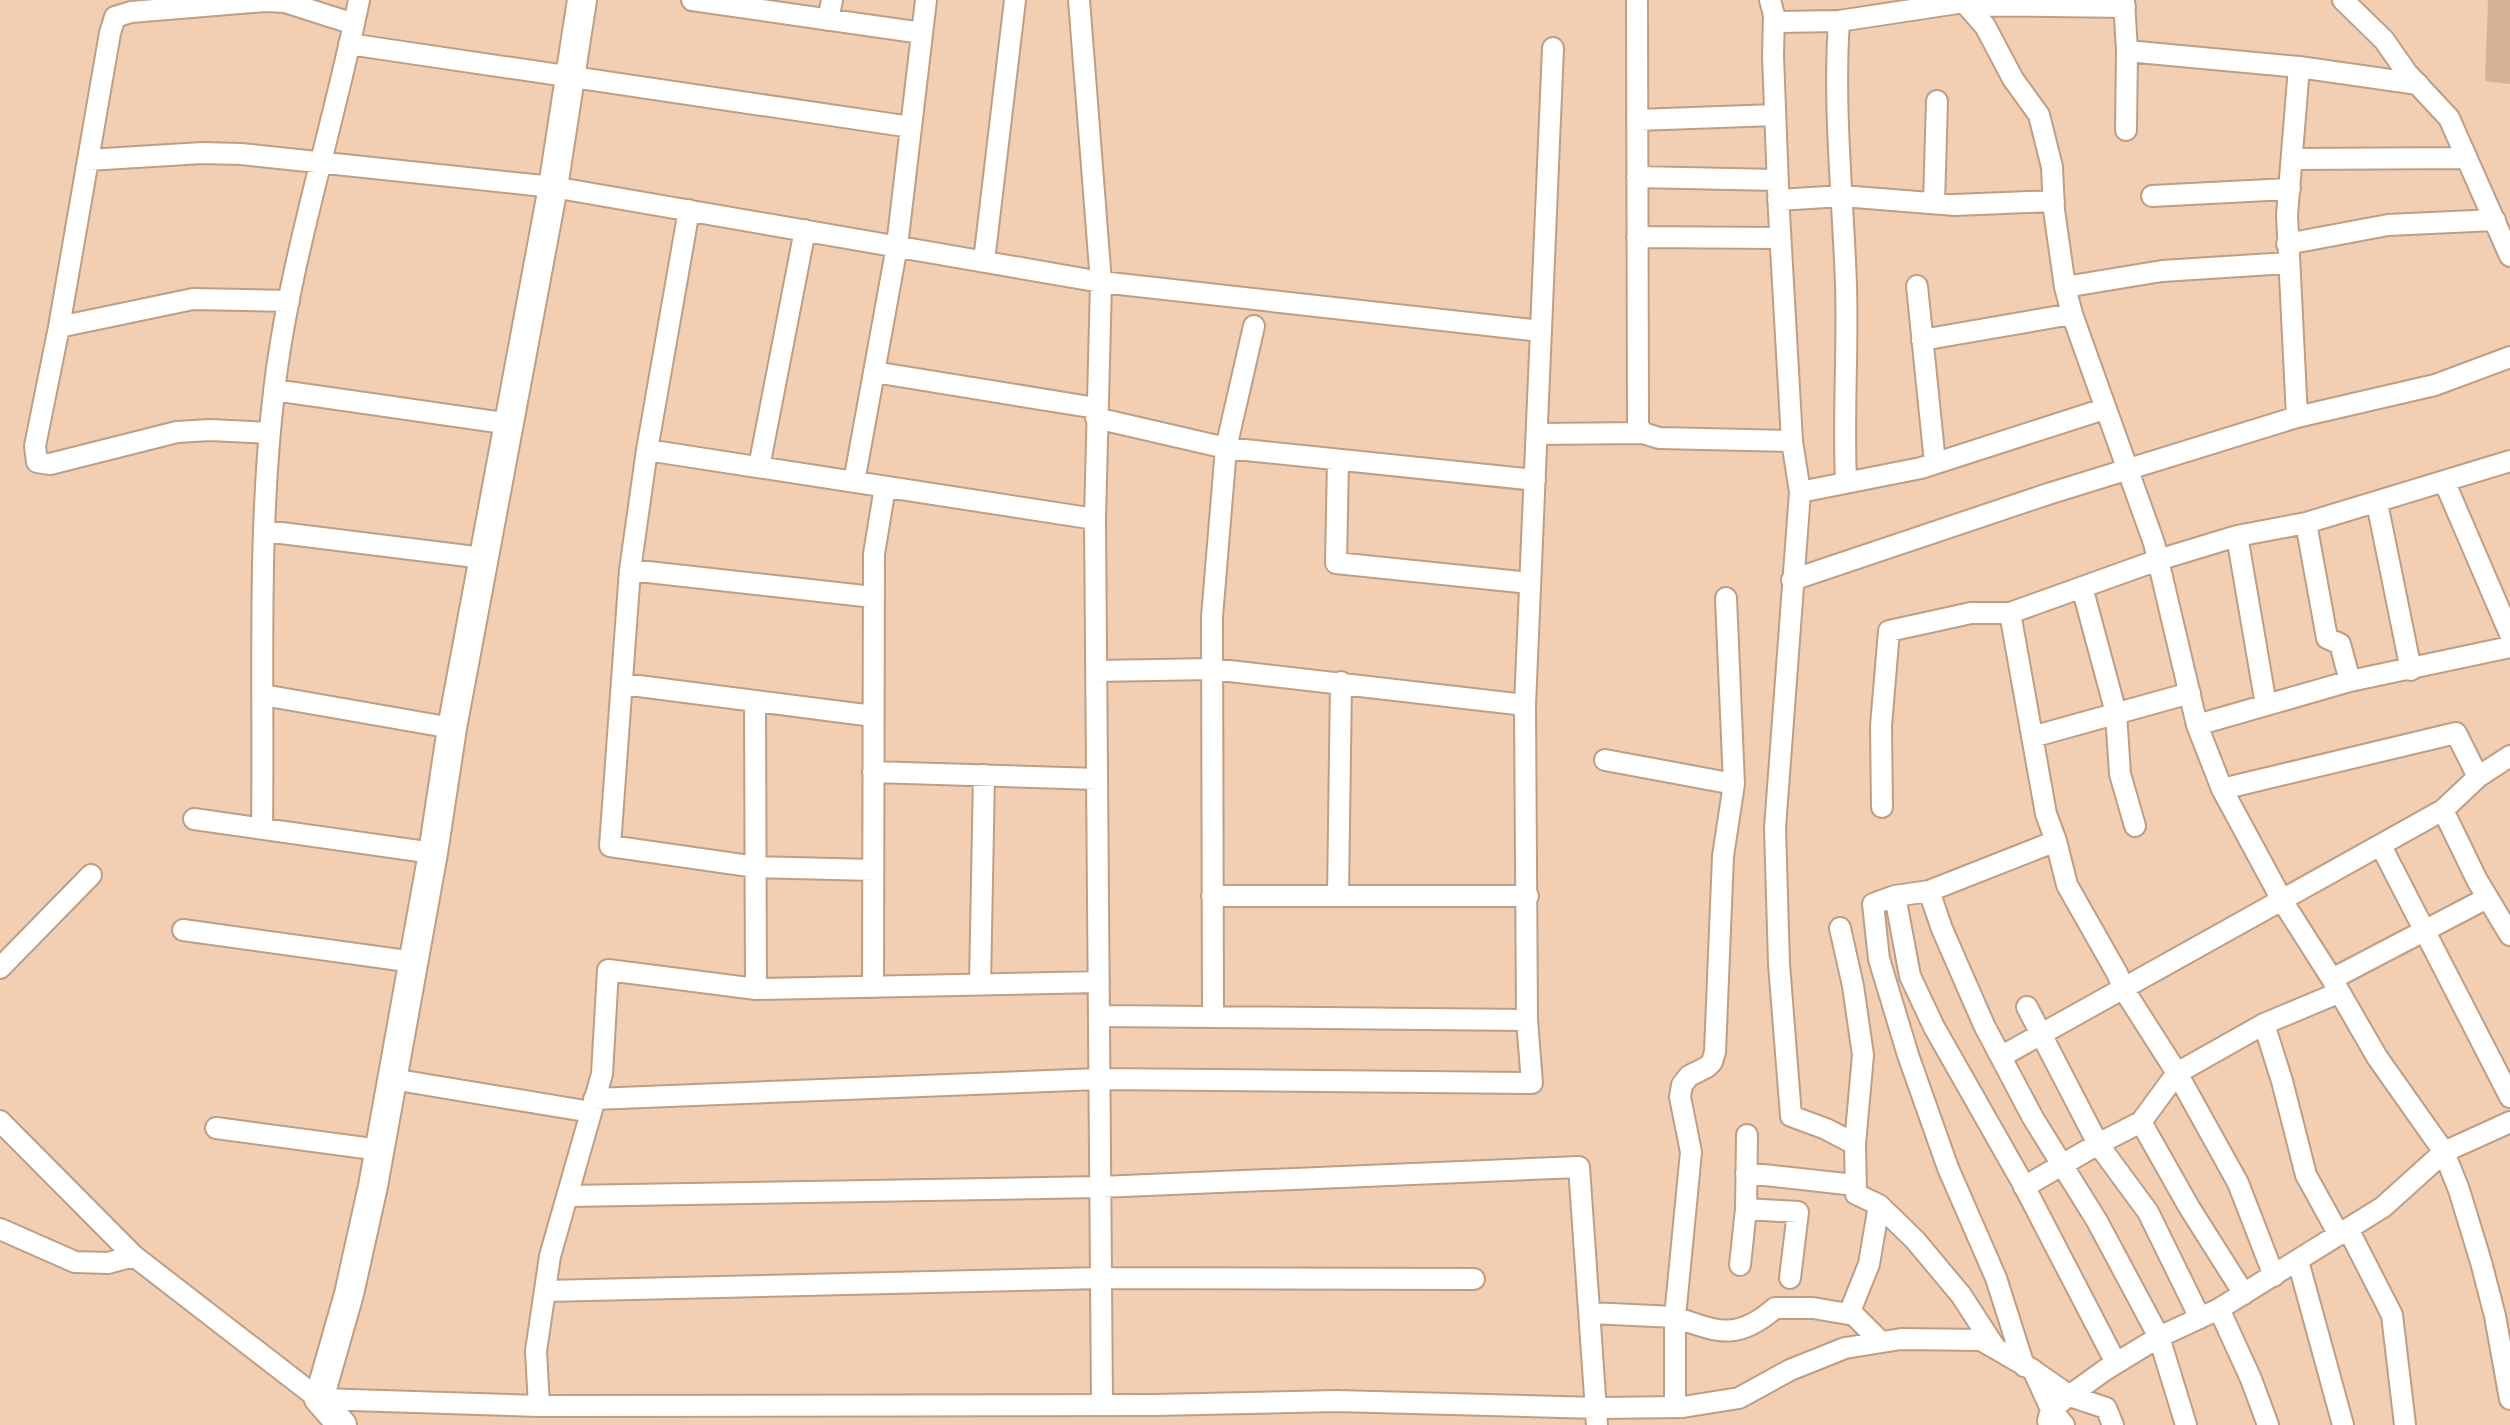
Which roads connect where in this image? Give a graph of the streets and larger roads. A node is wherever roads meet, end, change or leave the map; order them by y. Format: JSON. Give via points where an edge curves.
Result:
{"nodes":[{"id":1,"x":359,"y":0,"type":"edge"},
{"id":2,"x":582,"y":0,"type":"edge"},
{"id":3,"x":692,"y":0,"type":"edge"},
{"id":4,"x":926,"y":0,"type":"edge"},
{"id":5,"x":1015,"y":0,"type":"edge"},
{"id":6,"x":1079,"y":0,"type":"edge"},
{"id":7,"x":1637,"y":0,"type":"edge"},
{"id":8,"x":1770,"y":0,"type":"edge"},
{"id":9,"x":2343,"y":0,"type":"edge"},
{"id":10,"x":1964,"y":2,"type":"edge"},
{"id":11,"x":2125,"y":3,"type":"edge"},
{"id":12,"x":830,"y":10,"type":"edge"},
{"id":13,"x":1839,"y":21,"type":"junction"},
{"id":14,"x":1774,"y":22,"type":"junction"},
{"id":15,"x":354,"y":24,"type":"junction"},
{"id":16,"x":922,"y":33,"type":"junction"},
{"id":17,"x":349,"y":44,"type":"junction"},
{"id":18,"x":1553,"y":48,"type":"dead end"},
{"id":19,"x":2127,"y":51,"type":"junction"},
{"id":20,"x":2299,"y":67,"type":"junction"},
{"id":21,"x":569,"y":77,"type":"junction"},
{"id":22,"x":2418,"y":84,"type":"junction"},
{"id":23,"x":1937,"y":101,"type":"dead end"},
{"id":24,"x":1775,"y":115,"type":"junction"},
{"id":25,"x":1637,"y":120,"type":"junction"},
{"id":26,"x":911,"y":127,"type":"junction"},
{"id":27,"x":2126,"y":130,"type":"dead end"},
{"id":28,"x":2467,"y":158,"type":"junction"},
{"id":29,"x":2292,"y":159,"type":"junction"},
{"id":30,"x":88,"y":160,"type":"junction"},
{"id":31,"x":322,"y":161,"type":"junction"},
{"id":32,"x":1637,"y":177,"type":"junction"},
{"id":33,"x":553,"y":187,"type":"junction"},
{"id":34,"x":2290,"y":189,"type":"junction"},
{"id":35,"x":1778,"y":190,"type":"junction"},
{"id":36,"x":1842,"y":196,"type":"junction"},
{"id":37,"x":2152,"y":196,"type":"dead end"},
{"id":38,"x":2054,"y":201,"type":"junction"},
{"id":39,"x":1934,"y":203,"type":"junction"},
{"id":40,"x":689,"y":210,"type":"junction"},
{"id":41,"x":2495,"y":220,"type":"junction"},
{"id":42,"x":805,"y":230,"type":"junction"},
{"id":43,"x":1637,"y":237,"type":"junction"},
{"id":44,"x":1780,"y":238,"type":"junction"},
{"id":45,"x":897,"y":246,"type":"junction"},
{"id":46,"x":2288,"y":254,"type":"junction"},
{"id":47,"x":2510,"y":256,"type":"edge"},
{"id":48,"x":984,"y":261,"type":"junction"},
{"id":49,"x":1101,"y":282,"type":"junction"},
{"id":50,"x":1917,"y":286,"type":"dead end"},
{"id":51,"x":2065,"y":287,"type":"junction"},
{"id":52,"x":289,"y":301,"type":"junction"},
{"id":53,"x":2072,"y":314,"type":"junction"},
{"id":54,"x":1254,"y":326,"type":"dead end"},
{"id":55,"x":59,"y":327,"type":"junction"},
{"id":56,"x":1541,"y":331,"type":"junction"},
{"id":57,"x":1922,"y":340,"type":"junction"},
{"id":58,"x":2510,"y":357,"type":"edge"},
{"id":59,"x":874,"y":372,"type":"junction"},
{"id":60,"x":274,"y":390,"type":"junction"},
{"id":61,"x":2104,"y":409,"type":"junction"},
{"id":62,"x":1096,"y":413,"type":"junction"},
{"id":63,"x":2297,"y":417,"type":"junction"},
{"id":64,"x":511,"y":424,"type":"junction"},
{"id":65,"x":270,"y":433,"type":"junction"},
{"id":66,"x":1643,"y":433,"type":"junction"},
{"id":67,"x":1537,"y":434,"type":"junction"},
{"id":68,"x":1792,"y":441,"type":"junction"},
{"id":69,"x":1226,"y":448,"type":"junction"},
{"id":70,"x":647,"y":450,"type":"junction"},
{"id":71,"x":1338,"y":460,"type":"junction"},
{"id":72,"x":2510,"y":461,"type":"edge"},
{"id":73,"x":1935,"y":463,"type":"junction"},
{"id":74,"x":759,"y":467,"type":"junction"},
{"id":75,"x":2127,"y":469,"type":"junction"},
{"id":76,"x":1535,"y":480,"type":"junction"},
{"id":77,"x":854,"y":482,"type":"junction"},
{"id":78,"x":1846,"y":482,"type":"junction"},
{"id":79,"x":2445,"y":483,"type":"junction"},
{"id":80,"x":885,"y":487,"type":"junction"},
{"id":81,"x":1800,"y":492,"type":"junction"},
{"id":82,"x":2377,"y":503,"type":"junction"},
{"id":83,"x":1095,"y":519,"type":"junction"},
{"id":84,"x":2306,"y":523,"type":"junction"},
{"id":85,"x":265,"y":531,"type":"junction"},
{"id":86,"x":2237,"y":536,"type":"junction"},
{"id":87,"x":483,"y":558,"type":"junction"},
{"id":88,"x":2158,"y":560,"type":"junction"},
{"id":89,"x":630,"y":570,"type":"junction"},
{"id":90,"x":1792,"y":580,"type":"junction"},
{"id":91,"x":1530,"y":583,"type":"junction"},
{"id":92,"x":2082,"y":587,"type":"junction"},
{"id":93,"x":873,"y":597,"type":"junction"},
{"id":94,"x":1726,"y":598,"type":"dead end"},
{"id":95,"x":2010,"y":613,"type":"junction"},
{"id":96,"x":2510,"y":634,"type":"edge"},
{"id":97,"x":2510,"y":647,"type":"edge"},
{"id":98,"x":1212,"y":669,"type":"junction"},
{"id":99,"x":2411,"y":670,"type":"junction"},
{"id":100,"x":1096,"y":671,"type":"junction"},
{"id":101,"x":2350,"y":681,"type":"junction"},
{"id":102,"x":1341,"y":682,"type":"junction"},
{"id":103,"x":623,"y":684,"type":"junction"},
{"id":104,"x":2190,"y":693,"type":"junction"},
{"id":105,"x":263,"y":695,"type":"junction"},
{"id":106,"x":755,"y":702,"type":"junction"},
{"id":107,"x":1525,"y":705,"type":"junction"},
{"id":108,"x":2266,"y":705,"type":"junction"},
{"id":109,"x":2116,"y":713,"type":"junction"},
{"id":110,"x":873,"y":716,"type":"junction"},
{"id":111,"x":2197,"y":725,"type":"junction"},
{"id":112,"x":452,"y":728,"type":"junction"},
{"id":113,"x":2032,"y":737,"type":"junction"},
{"id":114,"x":2510,"y":756,"type":"edge"},
{"id":115,"x":1605,"y":760,"type":"dead end"},
{"id":116,"x":873,"y":772,"type":"junction"},
{"id":117,"x":984,"y":775,"type":"junction"},
{"id":118,"x":2478,"y":777,"type":"junction"},
{"id":119,"x":1097,"y":779,"type":"junction"},
{"id":120,"x":1734,"y":784,"type":"junction"},
{"id":121,"x":2222,"y":789,"type":"junction"},
{"id":122,"x":1882,"y":807,"type":"dead end"},
{"id":123,"x":2443,"y":810,"type":"junction"},
{"id":124,"x":194,"y":819,"type":"dead end"},
{"id":125,"x":2135,"y":826,"type":"dead end"},
{"id":126,"x":262,"y":829,"type":"junction"},
{"id":127,"x":2056,"y":841,"type":"junction"},
{"id":128,"x":2381,"y":846,"type":"junction"},
{"id":129,"x":433,"y":853,"type":"junction"},
{"id":130,"x":756,"y":867,"type":"junction"},
{"id":131,"x":873,"y":870,"type":"junction"},
{"id":132,"x":91,"y":875,"type":"dead end"},
{"id":133,"x":1929,"y":891,"type":"junction"},
{"id":134,"x":1212,"y":896,"type":"junction"},
{"id":135,"x":1338,"y":896,"type":"junction"},
{"id":136,"x":1528,"y":896,"type":"junction"},
{"id":137,"x":1895,"y":896,"type":"junction"},
{"id":138,"x":2283,"y":902,"type":"junction"},
{"id":139,"x":2498,"y":906,"type":"edge"},
{"id":140,"x":1840,"y":928,"type":"dead end"},
{"id":141,"x":183,"y":930,"type":"dead end"},
{"id":142,"x":2425,"y":931,"type":"junction"},
{"id":143,"x":2510,"y":935,"type":"edge"},
{"id":144,"x":414,"y":962,"type":"junction"},
{"id":145,"x":0,"y":968,"type":"edge"},
{"id":146,"x":1099,"y":982,"type":"junction"},
{"id":147,"x":980,"y":984,"type":"junction"},
{"id":148,"x":2335,"y":986,"type":"junction"},
{"id":149,"x":873,"y":987,"type":"junction"},
{"id":150,"x":756,"y":989,"type":"junction"},
{"id":151,"x":2124,"y":990,"type":"junction"},
{"id":152,"x":2027,"y":1007,"type":"dead end"},
{"id":153,"x":1099,"y":1016,"type":"junction"},
{"id":154,"x":1213,"y":1017,"type":"junction"},
{"id":155,"x":1527,"y":1020,"type":"junction"},
{"id":156,"x":2264,"y":1024,"type":"junction"},
{"id":157,"x":2041,"y":1034,"type":"junction"},
{"id":158,"x":2002,"y":1056,"type":"junction"},
{"id":159,"x":2177,"y":1073,"type":"junction"},
{"id":160,"x":392,"y":1079,"type":"junction"},
{"id":161,"x":1099,"y":1079,"type":"junction"},
{"id":162,"x":2510,"y":1097,"type":"edge"},
{"id":163,"x":593,"y":1105,"type":"junction"},
{"id":164,"x":0,"y":1121,"type":"edge"},
{"id":165,"x":2141,"y":1122,"type":"junction"},
{"id":166,"x":2510,"y":1122,"type":"edge"},
{"id":167,"x":216,"y":1128,"type":"dead end"},
{"id":168,"x":1747,"y":1135,"type":"dead end"},
{"id":169,"x":1855,"y":1144,"type":"junction"},
{"id":170,"x":2098,"y":1144,"type":"junction"},
{"id":171,"x":380,"y":1150,"type":"junction"},
{"id":172,"x":2444,"y":1152,"type":"junction"},
{"id":173,"x":2062,"y":1165,"type":"junction"},
{"id":174,"x":1746,"y":1173,"type":"junction"},
{"id":175,"x":1855,"y":1185,"type":"junction"},
{"id":176,"x":1100,"y":1187,"type":"junction"},
{"id":177,"x":2024,"y":1187,"type":"junction"},
{"id":178,"x":568,"y":1196,"type":"junction"},
{"id":179,"x":1879,"y":1205,"type":"junction"},
{"id":180,"x":1746,"y":1209,"type":"junction"},
{"id":181,"x":0,"y":1229,"type":"edge"},
{"id":182,"x":2344,"y":1232,"type":"junction"},
{"id":183,"x":134,"y":1256,"type":"junction"},
{"id":184,"x":2298,"y":1261,"type":"junction"},
{"id":185,"x":1740,"y":1265,"type":"dead end"},
{"id":186,"x":2274,"y":1276,"type":"junction"},
{"id":187,"x":1101,"y":1278,"type":"junction"},
{"id":188,"x":1790,"y":1278,"type":"dead end"},
{"id":189,"x":1474,"y":1279,"type":"dead end"},
{"id":190,"x":545,"y":1291,"type":"junction"},
{"id":191,"x":2244,"y":1294,"type":"junction"},
{"id":192,"x":2219,"y":1309,"type":"junction"},
{"id":193,"x":1590,"y":1313,"type":"junction"},
{"id":194,"x":1849,"y":1314,"type":"junction"},
{"id":195,"x":1675,"y":1317,"type":"junction"},
{"id":196,"x":2200,"y":1318,"type":"junction"},
{"id":197,"x":2159,"y":1337,"type":"junction"},
{"id":198,"x":1880,"y":1341,"type":"junction"},
{"id":199,"x":1996,"y":1349,"type":"junction"},
{"id":200,"x":2116,"y":1363,"type":"junction"},
{"id":201,"x":2028,"y":1368,"type":"junction"},
{"id":202,"x":2070,"y":1396,"type":"junction"},
{"id":203,"x":319,"y":1399,"type":"junction"},
{"id":204,"x":2510,"y":1399,"type":"edge"},
{"id":205,"x":1102,"y":1405,"type":"junction"},
{"id":206,"x":539,"y":1406,"type":"junction"},
{"id":207,"x":1675,"y":1407,"type":"junction"},
{"id":208,"x":1001,"y":1415,"type":"edge"},
{"id":209,"x":1154,"y":1415,"type":"edge"},
{"id":210,"x":1597,"y":1417,"type":"edge"},
{"id":211,"x":2054,"y":1420,"type":"edge"},
{"id":212,"x":342,"y":1425,"type":"edge"},
{"id":213,"x":2113,"y":1425,"type":"edge"},
{"id":214,"x":2186,"y":1425,"type":"edge"},
{"id":215,"x":2268,"y":1425,"type":"edge"},
{"id":216,"x":2343,"y":1425,"type":"edge"},
{"id":217,"x":2405,"y":1425,"type":"edge"}],
"edges":[{"from":1,"to":15,"type":"street"},
{"from":2,"to":21,"type":"street"},
{"from":3,"to":12,"type":"street"},
{"from":4,"to":16,"type":"street"},
{"from":5,"to":48,"type":"street"},
{"from":6,"to":49,"type":"street"},
{"from":7,"to":25,"type":"street"},
{"from":8,"to":14,"type":"street"},
{"from":9,"to":22,"type":"street"},
{"from":10,"to":11,"type":"street"},
{"from":10,"to":13,"type":"street"},
{"from":10,"to":38,"type":"street","via":[[1985,26],[2039,115]]},
{"from":11,"to":19,"type":"street"},
{"from":12,"to":16,"type":"street"},
{"from":13,"to":14,"type":"street"},
{"from":13,"to":36,"type":"street"},
{"from":14,"to":24,"type":"street"},
{"from":15,"to":17,"type":"street"},
{"from":15,"to":30,"type":"street","via":[[285,2],[265,1],[115,17]]},
{"from":16,"to":26,"type":"street"},
{"from":17,"to":21,"type":"street"},
{"from":17,"to":31,"type":"street"},
{"from":18,"to":56,"type":"street"},
{"from":19,"to":20,"type":"street"},
{"from":19,"to":27,"type":"street"},
{"from":20,"to":22,"type":"street"},
{"from":20,"to":29,"type":"street"},
{"from":21,"to":26,"type":"street"},
{"from":21,"to":33,"type":"street"},
{"from":22,"to":28,"type":"street","via":[[2449,118]]},
{"from":23,"to":39,"type":"street"},
{"from":24,"to":25,"type":"street"},
{"from":24,"to":35,"type":"street"},
{"from":25,"to":32,"type":"street"},
{"from":26,"to":45,"type":"street"},
{"from":28,"to":29,"type":"street"},
{"from":28,"to":41,"type":"street"},
{"from":29,"to":34,"type":"street"},
{"from":30,"to":31,"type":"street","via":[[218,153]]},
{"from":30,"to":55,"type":"street"},
{"from":31,"to":33,"type":"street"},
{"from":31,"to":52,"type":"street"},
{"from":32,"to":35,"type":"street"},
{"from":32,"to":43,"type":"street"},
{"from":33,"to":40,"type":"street"},
{"from":33,"to":64,"type":"street"},
{"from":34,"to":37,"type":"street"},
{"from":34,"to":46,"type":"street"},
{"from":35,"to":36,"type":"street"},
{"from":35,"to":44,"type":"street"},
{"from":36,"to":39,"type":"street"},
{"from":36,"to":78,"type":"street"},
{"from":38,"to":39,"type":"street"},
{"from":38,"to":51,"type":"street"},
{"from":40,"to":42,"type":"street"},
{"from":40,"to":70,"type":"street"},
{"from":41,"to":46,"type":"street","via":[[2374,226]]},
{"from":41,"to":47,"type":"street"},
{"from":42,"to":45,"type":"street"},
{"from":42,"to":74,"type":"street"},
{"from":43,"to":44,"type":"street"},
{"from":43,"to":66,"type":"street","via":[[1637,416]]},
{"from":44,"to":68,"type":"street"},
{"from":45,"to":48,"type":"street"},
{"from":45,"to":59,"type":"street"},
{"from":46,"to":51,"type":"street"},
{"from":46,"to":63,"type":"street"},
{"from":48,"to":49,"type":"street"},
{"from":49,"to":56,"type":"street"},
{"from":49,"to":62,"type":"street"},
{"from":50,"to":57,"type":"street"},
{"from":51,"to":53,"type":"street"},
{"from":52,"to":55,"type":"street","via":[[193,299]]},
{"from":52,"to":60,"type":"street"},
{"from":53,"to":57,"type":"street"},
{"from":53,"to":61,"type":"street"},
{"from":54,"to":69,"type":"street"},
{"from":55,"to":65,"type":"street","via":[[35,446],[37,462],[50,464],[177,432]]},
{"from":56,"to":67,"type":"street"},
{"from":57,"to":73,"type":"street"},
{"from":58,"to":63,"type":"street","via":[[2435,385]]},
{"from":59,"to":62,"type":"street"},
{"from":59,"to":77,"type":"street"},
{"from":60,"to":64,"type":"street"},
{"from":60,"to":65,"type":"street"},
{"from":61,"to":73,"type":"street"},
{"from":61,"to":75,"type":"street"},
{"from":62,"to":69,"type":"street"},
{"from":62,"to":83,"type":"street"},
{"from":63,"to":75,"type":"street"},
{"from":64,"to":87,"type":"street"},
{"from":65,"to":85,"type":"street"},
{"from":66,"to":67,"type":"street"},
{"from":66,"to":68,"type":"street","via":[[1659,438]]},
{"from":67,"to":76,"type":"street"},
{"from":68,"to":81,"type":"street"},
{"from":69,"to":71,"type":"street"},
{"from":69,"to":98,"type":"street"},
{"from":70,"to":74,"type":"street"},
{"from":70,"to":89,"type":"street"},
{"from":71,"to":76,"type":"street"},
{"from":71,"to":91,"type":"street","via":[[1336,563]]},
{"from":72,"to":79,"type":"street"},
{"from":73,"to":78,"type":"street"},
{"from":74,"to":77,"type":"street"},
{"from":75,"to":88,"type":"street"},
{"from":75,"to":90,"type":"street"},
{"from":76,"to":91,"type":"street"},
{"from":77,"to":80,"type":"street"},
{"from":78,"to":81,"type":"street"},
{"from":79,"to":82,"type":"street"},
{"from":79,"to":96,"type":"street"},
{"from":80,"to":83,"type":"street"},
{"from":80,"to":93,"type":"street"},
{"from":81,"to":90,"type":"street"},
{"from":82,"to":84,"type":"street"},
{"from":82,"to":99,"type":"street"},
{"from":83,"to":100,"type":"street"},
{"from":84,"to":86,"type":"street"},
{"from":84,"to":101,"type":"street","via":[[2327,638],[2340,644]]},
{"from":85,"to":87,"type":"street"},
{"from":85,"to":105,"type":"street"},
{"from":86,"to":88,"type":"street"},
{"from":86,"to":108,"type":"street"},
{"from":87,"to":112,"type":"street"},
{"from":88,"to":92,"type":"street"},
{"from":88,"to":104,"type":"street"},
{"from":89,"to":93,"type":"street"},
{"from":89,"to":103,"type":"street"},
{"from":90,"to":169,"type":"street","via":[[1775,828],[1791,1116]]},
{"from":91,"to":107,"type":"street"},
{"from":92,"to":95,"type":"street"},
{"from":92,"to":109,"type":"street"},
{"from":93,"to":110,"type":"street"},
{"from":94,"to":120,"type":"street"},
{"from":95,"to":113,"type":"street"},
{"from":95,"to":122,"type":"street","via":[[1971,613],[1889,631],[1881,726]]},
{"from":97,"to":99,"type":"street"},
{"from":98,"to":100,"type":"street"},
{"from":98,"to":102,"type":"street"},
{"from":98,"to":134,"type":"street"},
{"from":99,"to":101,"type":"street"},
{"from":100,"to":119,"type":"street"},
{"from":101,"to":108,"type":"street"},
{"from":102,"to":107,"type":"street"},
{"from":102,"to":135,"type":"street"},
{"from":103,"to":106,"type":"street"},
{"from":103,"to":130,"type":"street","via":[[610,846]]},
{"from":104,"to":109,"type":"street"},
{"from":104,"to":111,"type":"street"},
{"from":105,"to":112,"type":"street"},
{"from":105,"to":126,"type":"street"},
{"from":106,"to":110,"type":"street"},
{"from":106,"to":130,"type":"street"},
{"from":107,"to":136,"type":"street"},
{"from":108,"to":111,"type":"street"},
{"from":109,"to":113,"type":"street"},
{"from":109,"to":125,"type":"street","via":[[2120,774]]},
{"from":110,"to":116,"type":"street"},
{"from":111,"to":121,"type":"street"},
{"from":112,"to":129,"type":"street"},
{"from":113,"to":127,"type":"street"},
{"from":114,"to":118,"type":"street"},
{"from":115,"to":120,"type":"street"},
{"from":116,"to":117,"type":"street"},
{"from":116,"to":131,"type":"street"},
{"from":117,"to":119,"type":"street"},
{"from":117,"to":147,"type":"street"},
{"from":118,"to":121,"type":"street","via":[[2456,733]]},
{"from":118,"to":123,"type":"street"},
{"from":119,"to":146,"type":"street"},
{"from":120,"to":195,"type":"street","via":[[1722,872],[1715,1052],[1707,1067],[1682,1085],[1680,1097],[1691,1152]]},
{"from":121,"to":138,"type":"street"},
{"from":123,"to":128,"type":"street"},
{"from":123,"to":139,"type":"street"},
{"from":124,"to":126,"type":"street"},
{"from":126,"to":129,"type":"street"},
{"from":127,"to":133,"type":"street"},
{"from":127,"to":151,"type":"street","via":[[2067,885]]},
{"from":128,"to":138,"type":"street"},
{"from":128,"to":142,"type":"street"},
{"from":129,"to":144,"type":"street"},
{"from":130,"to":131,"type":"street"},
{"from":130,"to":150,"type":"street"},
{"from":131,"to":149,"type":"street"},
{"from":132,"to":145,"type":"street"},
{"from":133,"to":137,"type":"street"},
{"from":133,"to":158,"type":"street"},
{"from":134,"to":135,"type":"street"},
{"from":134,"to":154,"type":"street"},
{"from":135,"to":136,"type":"street"},
{"from":136,"to":155,"type":"street"},
{"from":137,"to":177,"type":"street","via":[[1910,976]]},
{"from":137,"to":201,"type":"street","via":[[1873,904],[1879,959],[1948,1168]]},
{"from":138,"to":148,"type":"street"},
{"from":138,"to":151,"type":"street"},
{"from":139,"to":142,"type":"street"},
{"from":139,"to":143,"type":"street"},
{"from":140,"to":169,"type":"street","via":[[1863,1055]]},
{"from":141,"to":144,"type":"street"},
{"from":142,"to":148,"type":"street"},
{"from":142,"to":162,"type":"street"},
{"from":144,"to":160,"type":"street"},
{"from":146,"to":147,"type":"street"},
{"from":146,"to":153,"type":"street"},
{"from":147,"to":149,"type":"street"},
{"from":148,"to":156,"type":"street"},
{"from":148,"to":172,"type":"street"},
{"from":149,"to":150,"type":"street"},
{"from":150,"to":163,"type":"street","via":[[608,970],[602,1074]]},
{"from":151,"to":157,"type":"street"},
{"from":151,"to":159,"type":"street"},
{"from":152,"to":157,"type":"street"},
{"from":153,"to":154,"type":"street"},
{"from":153,"to":161,"type":"street"},
{"from":154,"to":155,"type":"street"},
{"from":155,"to":161,"type":"street","via":[[1532,1083]]},
{"from":156,"to":159,"type":"street"},
{"from":156,"to":182,"type":"street","via":[[2306,1175]]},
{"from":157,"to":158,"type":"street"},
{"from":157,"to":170,"type":"street"},
{"from":158,"to":173,"type":"street"},
{"from":159,"to":165,"type":"street"},
{"from":159,"to":186,"type":"street","via":[[2238,1183]]},
{"from":160,"to":163,"type":"street"},
{"from":160,"to":171,"type":"street"},
{"from":161,"to":163,"type":"street"},
{"from":161,"to":176,"type":"street"},
{"from":163,"to":178,"type":"street"},
{"from":164,"to":183,"type":"street"},
{"from":165,"to":170,"type":"street"},
{"from":165,"to":191,"type":"street"},
{"from":166,"to":172,"type":"street"},
{"from":167,"to":171,"type":"street"},
{"from":168,"to":174,"type":"street"},
{"from":169,"to":175,"type":"street"},
{"from":170,"to":173,"type":"street"},
{"from":170,"to":196,"type":"street","via":[[2148,1212]]},
{"from":171,"to":203,"type":"street","via":[[349,1294]]},
{"from":172,"to":182,"type":"street","via":[[2383,1207]]},
{"from":172,"to":204,"type":"street","via":[[2485,1275]]},
{"from":173,"to":177,"type":"street"},
{"from":173,"to":197,"type":"street"},
{"from":174,"to":175,"type":"street"},
{"from":174,"to":180,"type":"street"},
{"from":175,"to":179,"type":"street","via":[[1856,1194]]},
{"from":176,"to":178,"type":"street"},
{"from":176,"to":187,"type":"street"},
{"from":176,"to":193,"type":"street","via":[[1579,1167]]},
{"from":177,"to":200,"type":"street"},
{"from":178,"to":190,"type":"street"},
{"from":179,"to":194,"type":"street","via":[[1869,1264]]},
{"from":179,"to":199,"type":"street","via":[[1961,1295]]},
{"from":180,"to":185,"type":"street"},
{"from":180,"to":188,"type":"street","via":[[1798,1212]]},
{"from":181,"to":183,"type":"street","via":[[88,1265]]},
{"from":182,"to":184,"type":"street"},
{"from":182,"to":217,"type":"street","via":[[2392,1315]]},
{"from":183,"to":203,"type":"street"},
{"from":184,"to":186,"type":"street"},
{"from":184,"to":216,"type":"street"},
{"from":186,"to":191,"type":"street"},
{"from":187,"to":189,"type":"street"},
{"from":187,"to":190,"type":"street"},
{"from":187,"to":205,"type":"street"},
{"from":190,"to":206,"type":"street","via":[[536,1351]]},
{"from":191,"to":192,"type":"street"},
{"from":192,"to":196,"type":"street"},
{"from":192,"to":215,"type":"street"},
{"from":193,"to":195,"type":"street"},
{"from":193,"to":210,"type":"street"},
{"from":194,"to":195,"type":"street","via":[[1775,1308],[1747,1327],[1718,1332]]},
{"from":194,"to":198,"type":"street"},
{"from":195,"to":207,"type":"street"},
{"from":196,"to":197,"type":"street"},
{"from":197,"to":200,"type":"street"},
{"from":197,"to":214,"type":"street"},
{"from":198,"to":199,"type":"street","via":[[1981,1340]]},
{"from":198,"to":207,"type":"street","via":[[1845,1348],[1790,1370],[1739,1398]]},
{"from":199,"to":201,"type":"street"},
{"from":200,"to":202,"type":"street"},
{"from":201,"to":202,"type":"street"},
{"from":201,"to":211,"type":"street"},
{"from":202,"to":211,"type":"street"},
{"from":202,"to":213,"type":"street","via":[[2106,1408]]},
{"from":203,"to":206,"type":"street"},
{"from":203,"to":212,"type":"street"},
{"from":205,"to":208,"type":"street"},
{"from":205,"to":209,"type":"street"},
{"from":206,"to":208,"type":"street"},
{"from":207,"to":210,"type":"street"},
{"from":209,"to":210,"type":"street","via":[[1336,1401]]}]}
